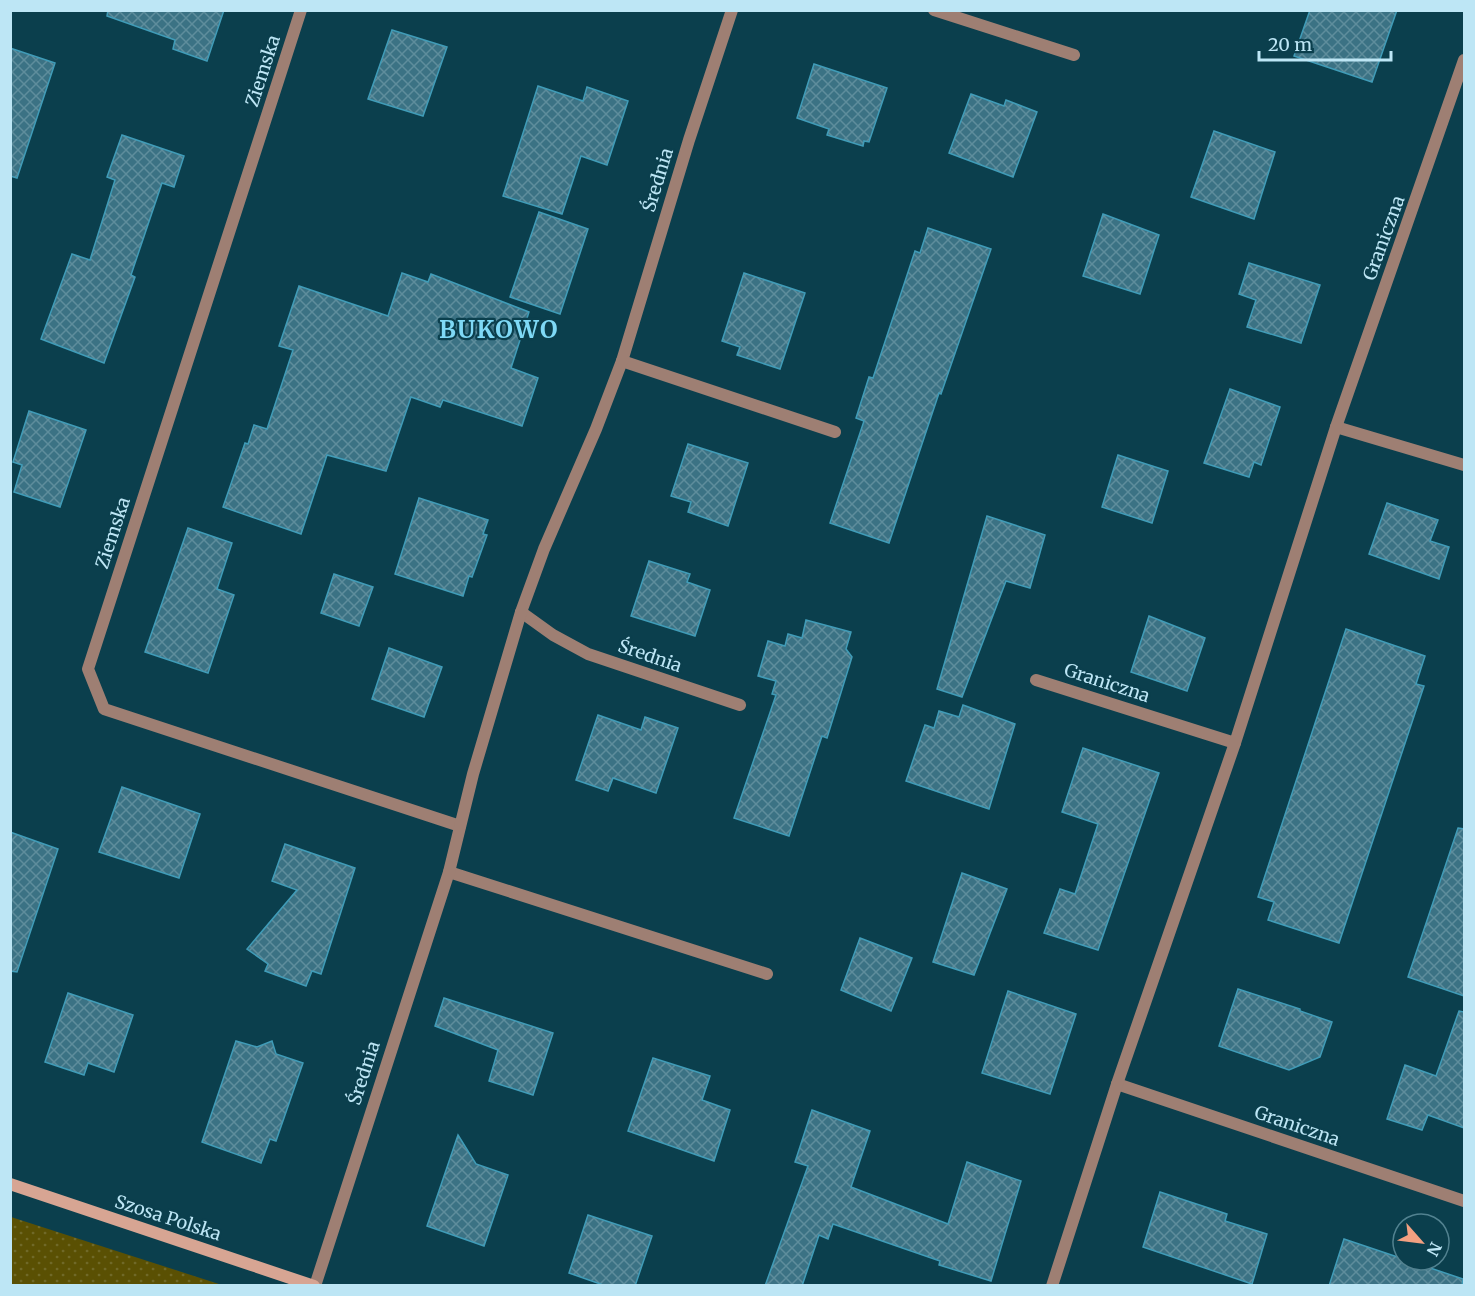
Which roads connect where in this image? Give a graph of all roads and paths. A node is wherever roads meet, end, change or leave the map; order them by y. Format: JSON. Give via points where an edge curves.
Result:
{"nodes":[{"id":1,"x":301,"y":10,"type":"edge"},
{"id":2,"x":732,"y":10,"type":"edge"},
{"id":3,"x":934,"y":10,"type":"edge"},
{"id":4,"x":1074,"y":55,"type":"dead end"},
{"id":5,"x":1464,"y":60,"type":"edge"},
{"id":6,"x":622,"y":361,"type":"junction"},
{"id":7,"x":1336,"y":427,"type":"junction"},
{"id":8,"x":835,"y":432,"type":"dead end"},
{"id":9,"x":1464,"y":465,"type":"edge"},
{"id":10,"x":521,"y":612,"type":"junction"},
{"id":11,"x":1036,"y":680,"type":"dead end"},
{"id":12,"x":740,"y":705,"type":"dead end"},
{"id":13,"x":1235,"y":743,"type":"junction"},
{"id":14,"x":460,"y":826,"type":"junction"},
{"id":15,"x":449,"y":872,"type":"junction"},
{"id":16,"x":767,"y":974,"type":"dead end"},
{"id":17,"x":1117,"y":1084,"type":"junction"},
{"id":18,"x":10,"y":1184,"type":"edge"},
{"id":19,"x":1464,"y":1202,"type":"edge"},
{"id":20,"x":315,"y":1286,"type":"edge"},
{"id":21,"x":1052,"y":1286,"type":"edge"}],
"edges":[{"from":1,"to":14,"type":"street","name":"Ziemska","via":[[88,669],[104,710]]},
{"from":2,"to":6,"type":"street","name":"Średnia"},
{"from":3,"to":4,"type":"street"},
{"from":5,"to":7,"type":"street","name":"Graniczna"},
{"from":6,"to":8,"type":"street"},
{"from":6,"to":10,"type":"street","name":"Średnia"},
{"from":7,"to":9,"type":"street"},
{"from":7,"to":13,"type":"street","name":"Graniczna"},
{"from":10,"to":12,"type":"street","name":"Średnia","via":[[588,654]]},
{"from":10,"to":14,"type":"street","name":"Średnia"},
{"from":11,"to":13,"type":"street","name":"Graniczna"},
{"from":13,"to":17,"type":"street","name":"Graniczna"},
{"from":14,"to":15,"type":"street","name":"Średnia"},
{"from":15,"to":16,"type":"street"},
{"from":15,"to":20,"type":"street","name":"Średnia"},
{"from":17,"to":19,"type":"street","name":"Graniczna"},
{"from":17,"to":21,"type":"street","name":"Graniczna"},
{"from":18,"to":20,"type":"street","name":"Szosa Polska"}]}
